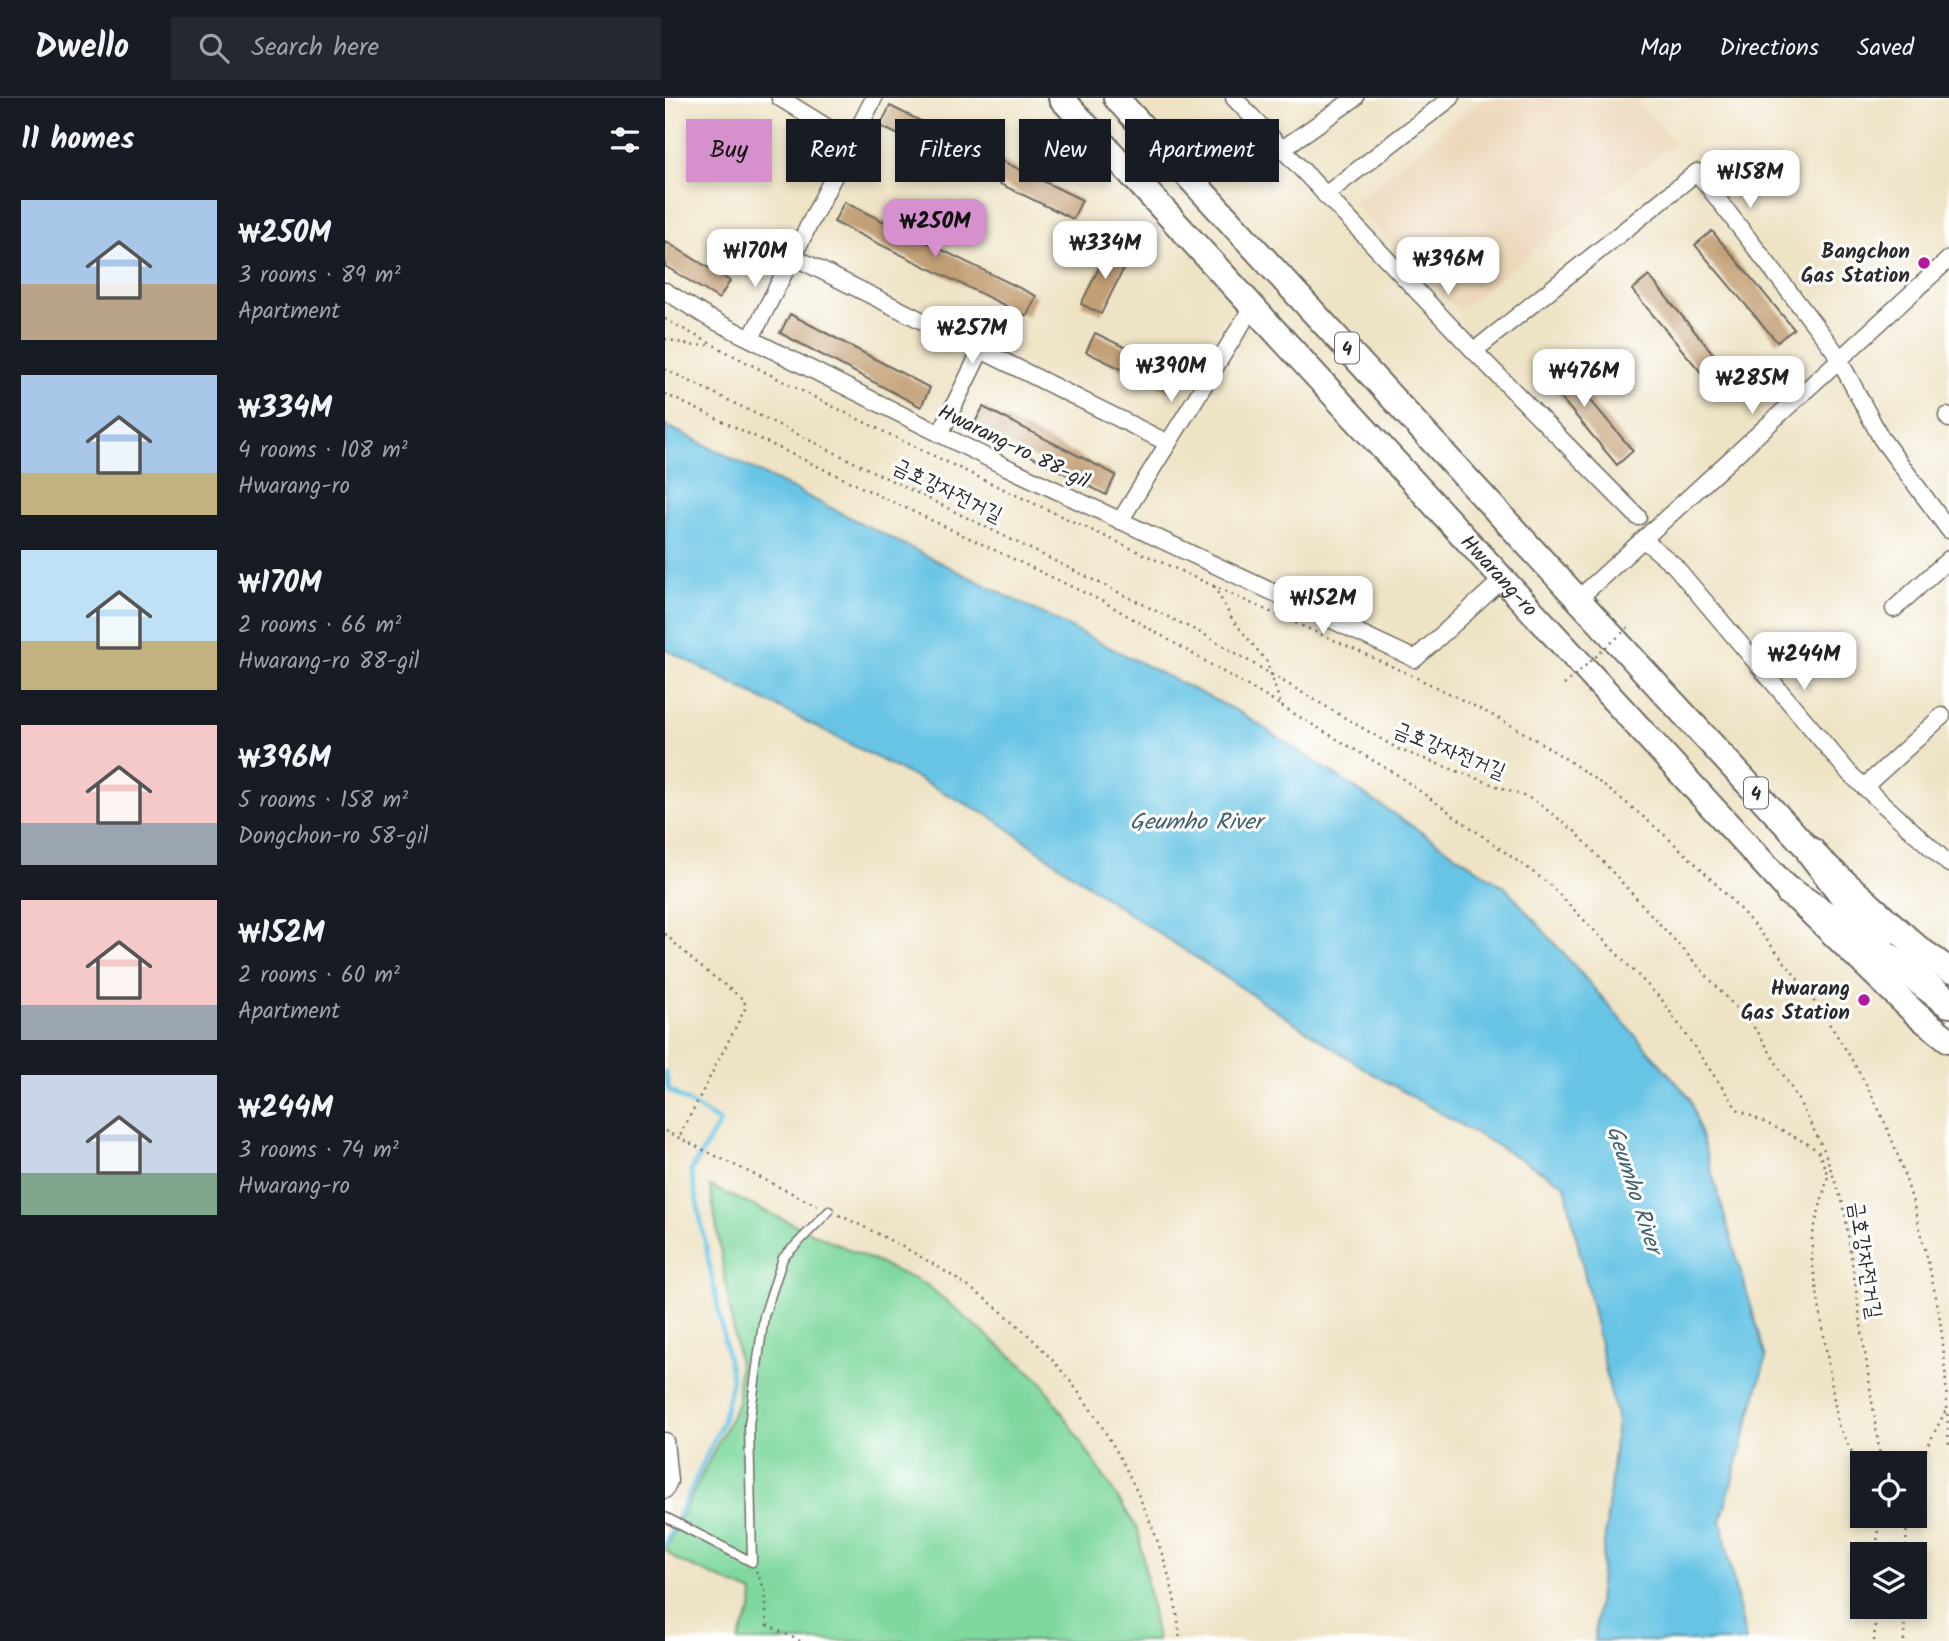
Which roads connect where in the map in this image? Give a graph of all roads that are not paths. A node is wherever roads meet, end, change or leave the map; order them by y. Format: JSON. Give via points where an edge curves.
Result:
{"nodes":[{"id":1,"x":780,"y":98,"type":"edge"},
{"id":2,"x":874,"y":98,"type":"edge"},
{"id":3,"x":1061,"y":98,"type":"edge"},
{"id":4,"x":1116,"y":98,"type":"edge"},
{"id":5,"x":1355,"y":98,"type":"edge"},
{"id":6,"x":1239,"y":100,"type":"edge"},
{"id":7,"x":1445,"y":103,"type":"edge"},
{"id":8,"x":814,"y":119,"type":"edge"},
{"id":9,"x":863,"y":119,"type":"edge"},
{"id":10,"x":1282,"y":149,"type":"junction"},
{"id":11,"x":830,"y":182,"type":"edge"},
{"id":12,"x":1325,"y":195,"type":"junction"},
{"id":13,"x":792,"y":256,"type":"junction"},
{"id":14,"x":1949,"y":259,"type":"edge"},
{"id":15,"x":665,"y":291,"type":"edge"},
{"id":16,"x":1253,"y":306,"type":"junction"},
{"id":17,"x":751,"y":338,"type":"junction"},
{"id":18,"x":981,"y":350,"type":"junction"},
{"id":19,"x":1474,"y":351,"type":"junction"},
{"id":20,"x":1840,"y":360,"type":"junction"},
{"id":21,"x":940,"y":434,"type":"junction"},
{"id":22,"x":1168,"y":443,"type":"junction"},
{"id":23,"x":1638,"y":517,"type":"dead end"},
{"id":24,"x":1120,"y":521,"type":"junction"},
{"id":25,"x":1949,"y":530,"type":"edge"},
{"id":26,"x":1644,"y":540,"type":"junction"},
{"id":27,"x":1949,"y":559,"type":"edge"},
{"id":28,"x":1502,"y":580,"type":"junction"},
{"id":29,"x":1578,"y":599,"type":"junction"},
{"id":30,"x":1893,"y":609,"type":"dead end"},
{"id":31,"x":1942,"y":716,"type":"dead end"},
{"id":32,"x":1864,"y":787,"type":"junction"},
{"id":33,"x":1811,"y":852,"type":"junction"},
{"id":34,"x":1948,"y":860,"type":"edge"},
{"id":35,"x":1790,"y":892,"type":"junction"},
{"id":36,"x":1894,"y":961,"type":"junction"},
{"id":37,"x":1949,"y":970,"type":"edge"},
{"id":38,"x":1949,"y":1003,"type":"edge"},
{"id":39,"x":1949,"y":1040,"type":"edge"},
{"id":40,"x":829,"y":1211,"type":"road end"},
{"id":41,"x":665,"y":1441,"type":"edge"},
{"id":42,"x":665,"y":1490,"type":"edge"},
{"id":43,"x":665,"y":1517,"type":"edge"}],
"edges":[{"from":1,"to":8,"type":"street"},
{"from":2,"to":9,"type":"street"},
{"from":3,"to":16,"type":"main road","name":"Hwarang-ro"},
{"from":4,"to":29,"type":"main road","name":"Hwarang-ro","number":"4"},
{"from":5,"to":10,"type":"street"},
{"from":6,"to":10,"type":"street"},
{"from":7,"to":12,"type":"street"},
{"from":10,"to":12,"type":"street"},
{"from":11,"to":13,"type":"street"},
{"from":12,"to":19,"type":"street"},
{"from":13,"to":17,"type":"street"},
{"from":13,"to":18,"type":"street"},
{"from":14,"to":20,"type":"street"},
{"from":15,"to":17,"type":"street","name":"Hwarang-ro 88-gil"},
{"from":16,"to":22,"type":"street"},
{"from":16,"to":28,"type":"main road","name":"Hwarang-ro"},
{"from":17,"to":21,"type":"street","name":"Hwarang-ro 88-gil"},
{"from":18,"to":21,"type":"street"},
{"from":18,"to":22,"type":"street"},
{"from":19,"to":20,"type":"street","via":[[1697,172]]},
{"from":19,"to":23,"type":"street"},
{"from":20,"to":25,"type":"street","via":[[1881,438]]},
{"from":20,"to":26,"type":"street"},
{"from":21,"to":24,"type":"street","name":"Hwarang-ro 88-gil"},
{"from":22,"to":24,"type":"street"},
{"from":24,"to":28,"type":"street","name":"Hwarang-ro 88-gil","via":[[1415,659]]},
{"from":26,"to":29,"type":"street"},
{"from":26,"to":32,"type":"street","via":[[1674,565]]},
{"from":27,"to":30,"type":"street"},
{"from":28,"to":35,"type":"main road","name":"Hwarang-ro"},
{"from":29,"to":33,"type":"main road","name":"Hwarang-ro","number":"4"},
{"from":31,"to":32,"type":"street"},
{"from":32,"to":34,"type":"street"},
{"from":33,"to":36,"type":"highway"},
{"from":33,"to":37,"type":"main road","name":"Hwarang-ro","number":"4"},
{"from":35,"to":36,"type":"highway"},
{"from":35,"to":39,"type":"main road","name":"Hwarang-ro","via":[[1917,1015]]},
{"from":36,"to":38,"type":"highway"},
{"from":40,"to":43,"type":"lane","via":[[783,1258],[764,1316],[749,1425],[752,1562]]},
{"from":41,"to":42,"type":"street","via":[[669,1480]]}]}
